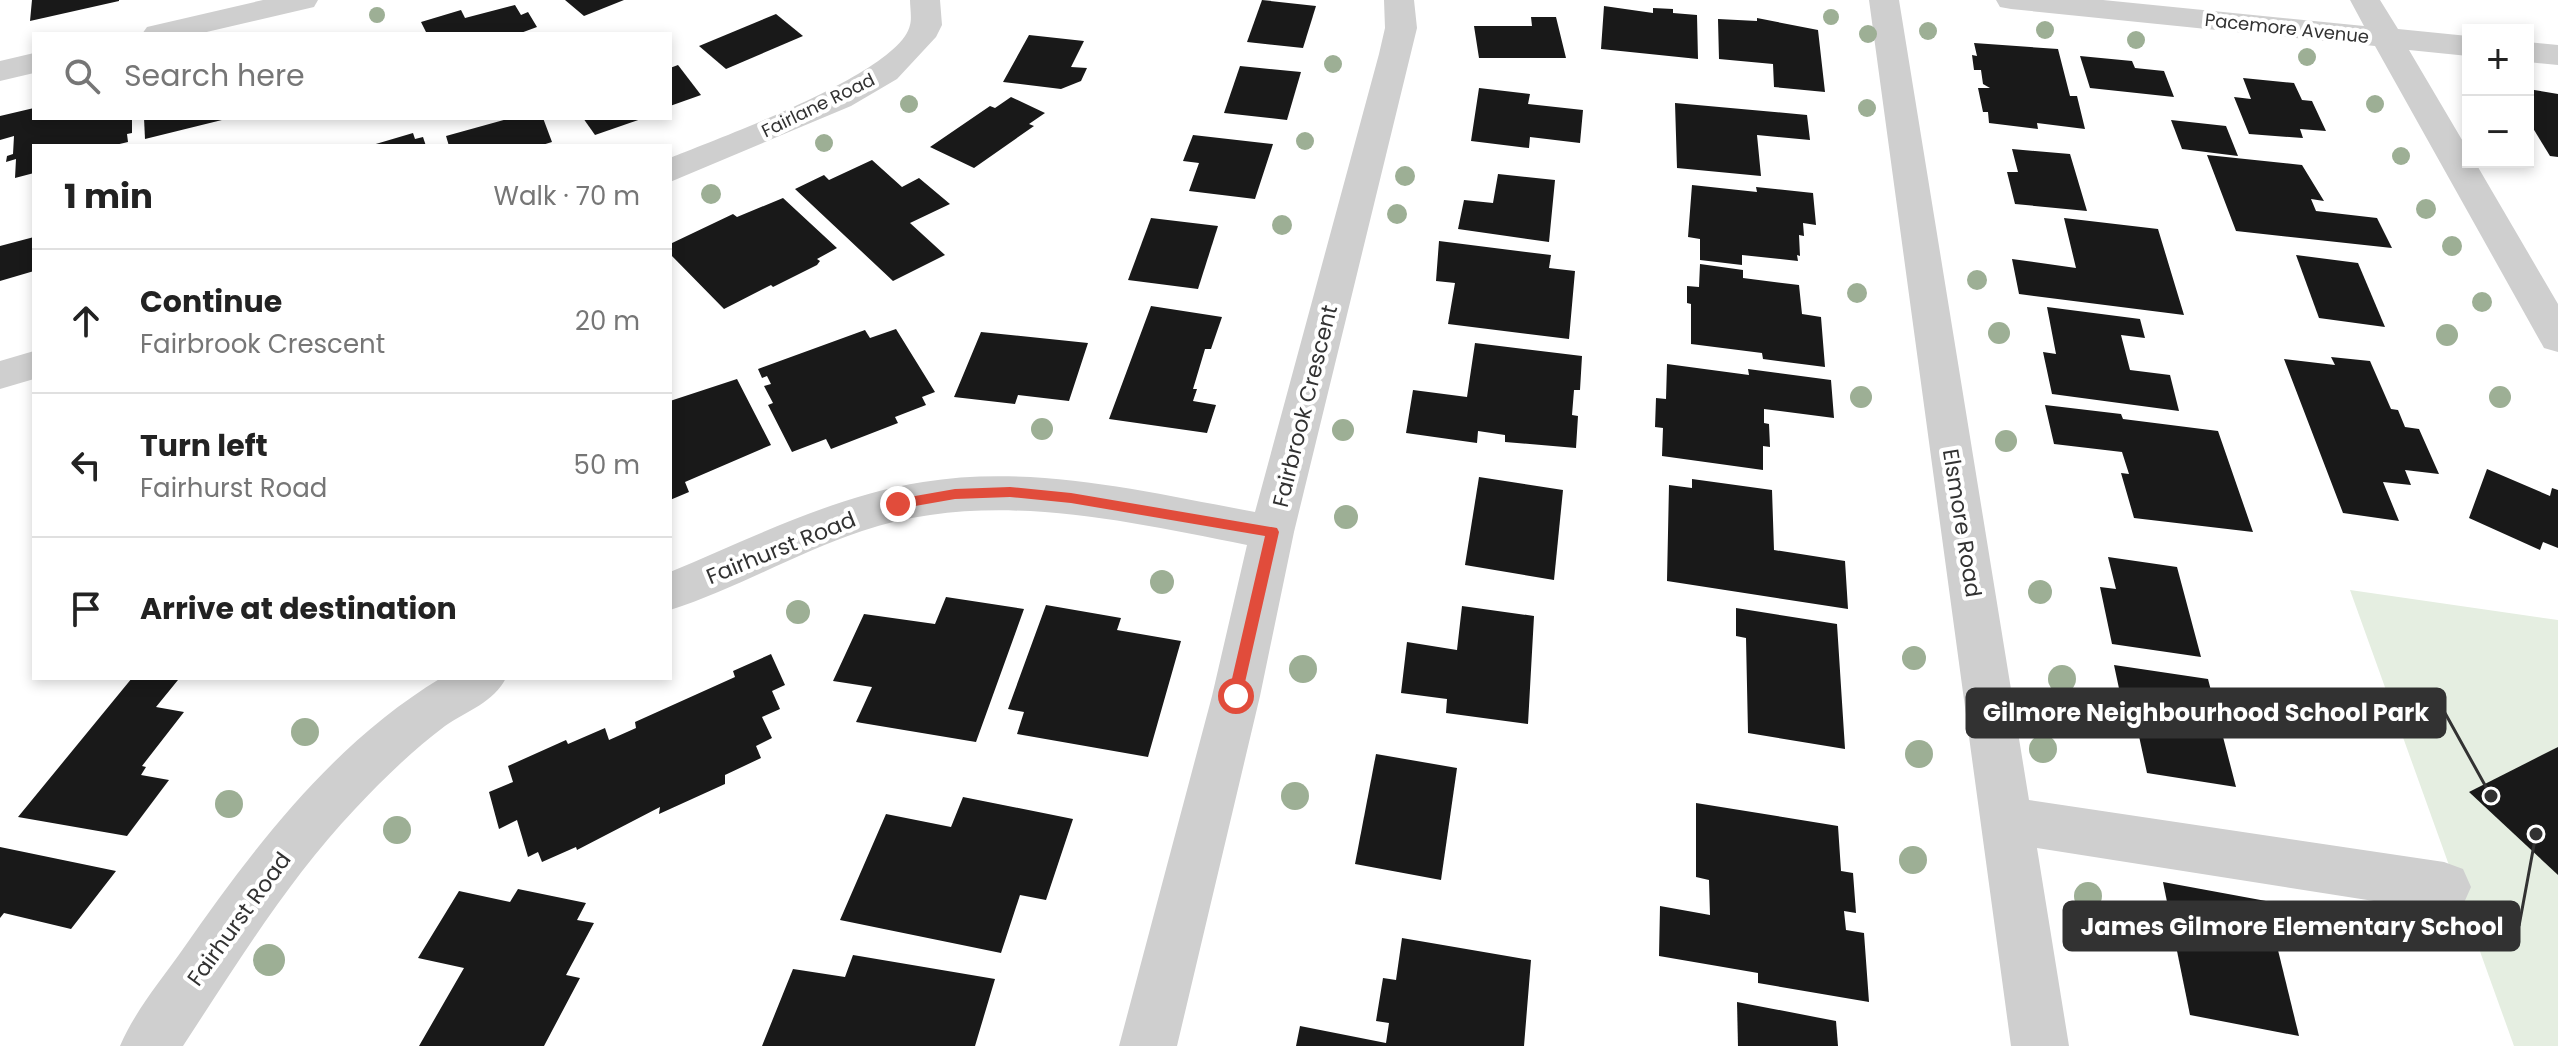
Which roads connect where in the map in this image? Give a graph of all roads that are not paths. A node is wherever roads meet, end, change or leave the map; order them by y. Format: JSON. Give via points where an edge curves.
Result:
{"nodes":[{"id":1,"x":303,"y":0,"type":"edge"},
{"id":2,"x":925,"y":0,"type":"edge"},
{"id":3,"x":1399,"y":0,"type":"edge"},
{"id":4,"x":1884,"y":0,"type":"edge"},
{"id":5,"x":2011,"y":0,"type":"edge"},
{"id":6,"x":2365,"y":0,"type":"edge"},
{"id":7,"x":167,"y":32,"type":"edge"},
{"id":8,"x":2385,"y":38,"type":"junction"},
{"id":9,"x":2462,"y":45,"type":"edge"},
{"id":10,"x":2534,"y":53,"type":"edge"},
{"id":11,"x":2558,"y":55,"type":"edge"},
{"id":12,"x":32,"y":63,"type":"edge"},
{"id":13,"x":0,"y":71,"type":"edge"},
{"id":14,"x":672,"y":170,"type":"edge"},
{"id":15,"x":2558,"y":338,"type":"edge"},
{"id":16,"x":32,"y":366,"type":"edge"},
{"id":17,"x":0,"y":375,"type":"edge"},
{"id":18,"x":1272,"y":532,"type":"junction"},
{"id":19,"x":672,"y":591,"type":"edge"},
{"id":20,"x":479,"y":680,"type":"edge"},
{"id":21,"x":2007,"y":820,"type":"junction"},
{"id":22,"x":2444,"y":887,"type":"dead end"},
{"id":23,"x":149,"y":1046,"type":"edge"},
{"id":24,"x":1148,"y":1046,"type":"edge"},
{"id":25,"x":2040,"y":1046,"type":"edge"}],
"edges":[{"from":1,"to":7,"type":"street"},
{"from":2,"to":14,"type":"street","name":"Fairlane Road","via":[[926,25],[920,37],[886,72],[839,99]]},
{"from":3,"to":18,"type":"street","name":"Fairbrook Crescent","via":[[1401,28],[1395,54]]},
{"from":4,"to":21,"type":"street","name":"Elsmore Road"},
{"from":5,"to":8,"type":"street","name":"Pacemore Avenue"},
{"from":6,"to":8,"type":"street"},
{"from":8,"to":9,"type":"street","name":"Pacemore Avenue"},
{"from":8,"to":15,"type":"street"},
{"from":10,"to":11,"type":"street"},
{"from":12,"to":13,"type":"street"},
{"from":16,"to":17,"type":"street"},
{"from":18,"to":19,"type":"street","name":"Fairhurst Road","via":[[1071,498],[955,494],[898,504],[828,526]]},
{"from":18,"to":24,"type":"street","name":"Fairbrook Crescent"},
{"from":20,"to":23,"type":"street","name":"Fairhurst Road","via":[[398,732],[350,775],[255,893]]},
{"from":21,"to":22,"type":"street"},
{"from":21,"to":25,"type":"street","name":"Elsmore Road"}]}
